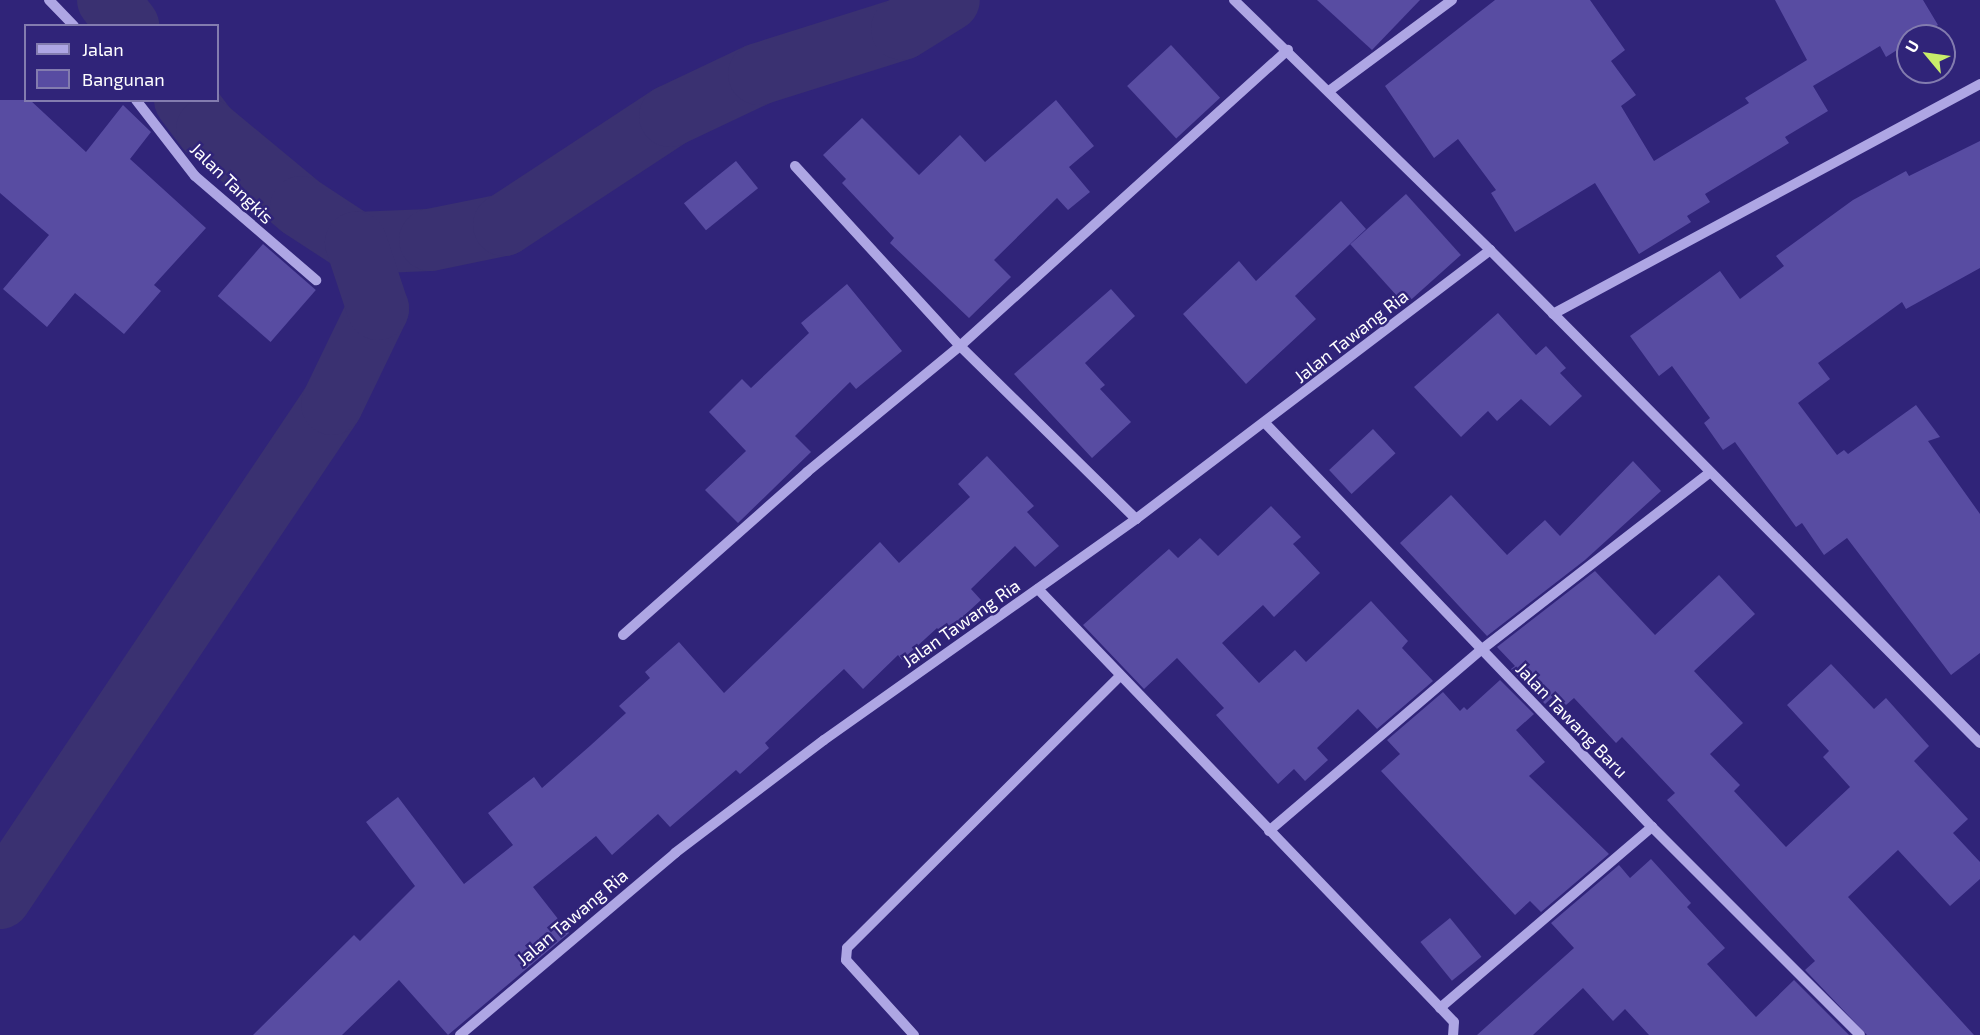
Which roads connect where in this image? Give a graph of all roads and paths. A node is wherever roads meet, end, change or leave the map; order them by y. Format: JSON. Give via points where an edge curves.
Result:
{"nodes":[{"id":1,"x":49,"y":0,"type":"edge"},
{"id":2,"x":1234,"y":0,"type":"edge"},
{"id":3,"x":1452,"y":0,"type":"edge"},
{"id":4,"x":72,"y":24,"type":"edge"},
{"id":5,"x":1288,"y":51,"type":"junction"},
{"id":6,"x":1980,"y":84,"type":"edge"},
{"id":7,"x":1329,"y":91,"type":"junction"},
{"id":8,"x":137,"y":102,"type":"edge"},
{"id":9,"x":795,"y":166,"type":"dead end"},
{"id":10,"x":1490,"y":250,"type":"junction"},
{"id":11,"x":316,"y":280,"type":"dead end"},
{"id":12,"x":1552,"y":314,"type":"junction"},
{"id":13,"x":960,"y":346,"type":"junction"},
{"id":14,"x":1265,"y":423,"type":"junction"},
{"id":15,"x":1709,"y":473,"type":"junction"},
{"id":16,"x":1136,"y":519,"type":"junction"},
{"id":17,"x":1038,"y":589,"type":"junction"},
{"id":18,"x":623,"y":635,"type":"dead end"},
{"id":19,"x":1481,"y":650,"type":"junction"},
{"id":20,"x":1120,"y":676,"type":"junction"},
{"id":21,"x":1980,"y":743,"type":"edge"},
{"id":22,"x":1652,"y":826,"type":"junction"},
{"id":23,"x":1269,"y":831,"type":"junction"},
{"id":24,"x":1440,"y":1008,"type":"junction"},
{"id":25,"x":460,"y":1035,"type":"edge"},
{"id":26,"x":914,"y":1035,"type":"edge"},
{"id":27,"x":1453,"y":1035,"type":"edge"},
{"id":28,"x":1860,"y":1035,"type":"edge"}],
"edges":[{"from":1,"to":4,"type":"street"},
{"from":2,"to":5,"type":"street"},
{"from":3,"to":7,"type":"street"},
{"from":5,"to":7,"type":"street"},
{"from":5,"to":13,"type":"street"},
{"from":6,"to":12,"type":"street"},
{"from":7,"to":10,"type":"street"},
{"from":8,"to":11,"type":"street","name":"Jalan Tangkis","via":[[195,176]]},
{"from":9,"to":13,"type":"street"},
{"from":10,"to":12,"type":"street"},
{"from":10,"to":14,"type":"street","name":"Jalan Tawang Ria"},
{"from":12,"to":15,"type":"street"},
{"from":13,"to":16,"type":"street"},
{"from":13,"to":18,"type":"street","via":[[807,472]]},
{"from":14,"to":16,"type":"street","name":"Jalan Tawang Ria"},
{"from":14,"to":19,"type":"street","name":"Jalan Tawang Baru"},
{"from":15,"to":19,"type":"street"},
{"from":15,"to":21,"type":"street"},
{"from":16,"to":17,"type":"street","name":"Jalan Tawang Ria"},
{"from":17,"to":20,"type":"street"},
{"from":17,"to":25,"type":"street","name":"Jalan Tawang Ria","via":[[824,740],[675,853]]},
{"from":19,"to":22,"type":"street","name":"Jalan Tawang Baru"},
{"from":19,"to":23,"type":"street"},
{"from":20,"to":23,"type":"street"},
{"from":20,"to":26,"type":"street","via":[[847,948],[846,960]]},
{"from":22,"to":24,"type":"street"},
{"from":22,"to":28,"type":"street","name":"Jalan Tawang Baru"},
{"from":23,"to":24,"type":"street"},
{"from":24,"to":27,"type":"street","via":[[1454,1022]]}]}
